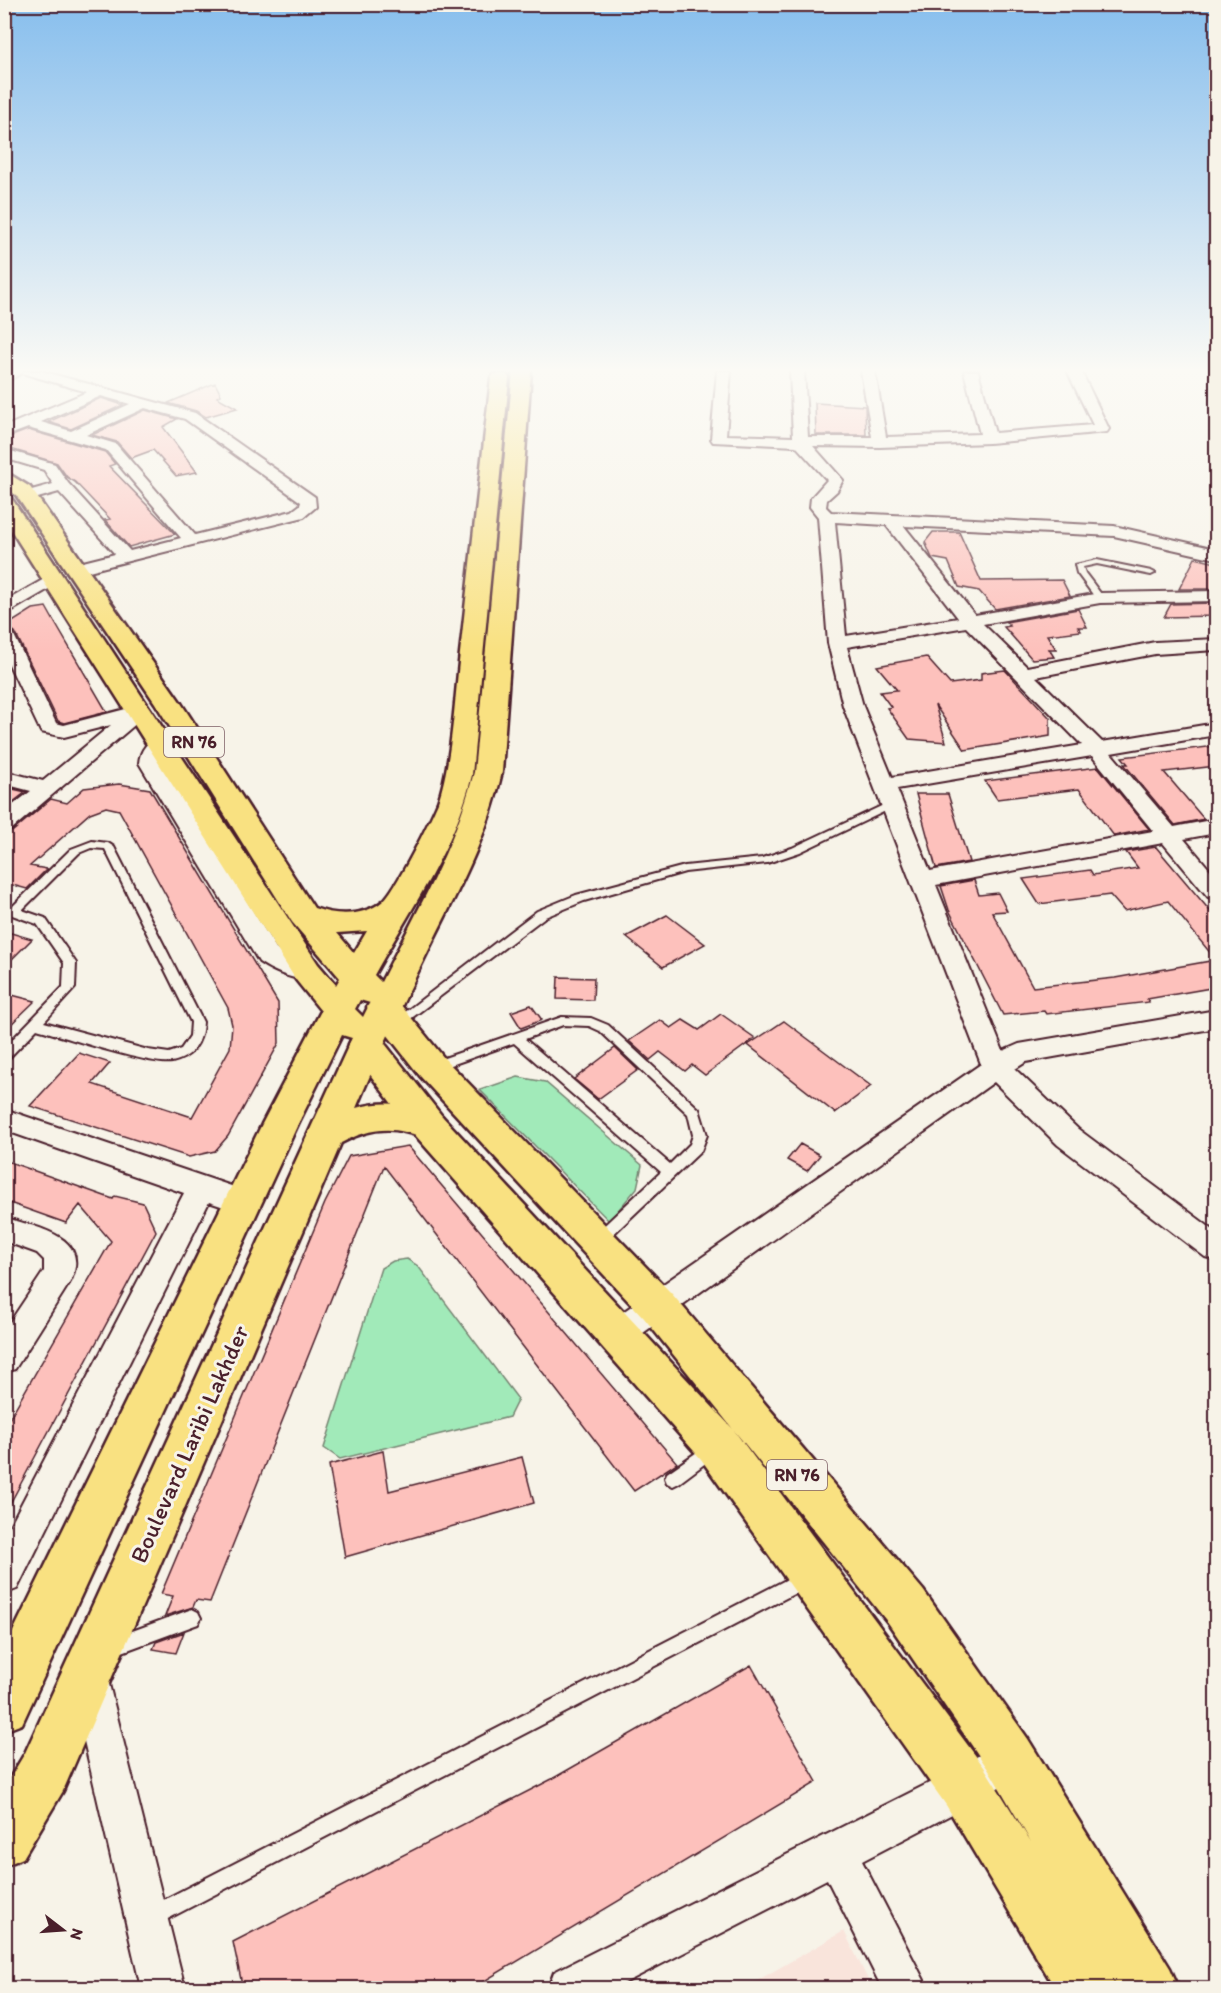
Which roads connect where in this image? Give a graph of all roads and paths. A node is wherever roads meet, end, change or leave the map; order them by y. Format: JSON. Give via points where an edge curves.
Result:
{"nodes":[{"id":1,"x":40,"y":464,"type":"edge"},
{"id":2,"x":126,"y":464,"type":"edge"},
{"id":3,"x":259,"y":464,"type":"edge"},
{"id":4,"x":491,"y":464,"type":"edge"},
{"id":5,"x":514,"y":464,"type":"edge"},
{"id":6,"x":821,"y":464,"type":"edge"},
{"id":7,"x":4,"y":477,"type":"edge"},
{"id":8,"x":62,"y":486,"type":"junction"},
{"id":9,"x":16,"y":499,"type":"edge"},
{"id":10,"x":826,"y":517,"type":"junction"},
{"id":11,"x":891,"y":520,"type":"junction"},
{"id":12,"x":191,"y":540,"type":"junction"},
{"id":13,"x":1216,"y":555,"type":"edge"},
{"id":14,"x":126,"y":556,"type":"junction"},
{"id":15,"x":1151,"y":573,"type":"dead end"},
{"id":16,"x":60,"y":574,"type":"junction"},
{"id":17,"x":1216,"y":596,"type":"edge"},
{"id":18,"x":1100,"y":598,"type":"junction"},
{"id":19,"x":4,"y":610,"type":"edge"},
{"id":20,"x":970,"y":621,"type":"junction"},
{"id":21,"x":4,"y":633,"type":"edge"},
{"id":22,"x":837,"y":643,"type":"junction"},
{"id":23,"x":1216,"y":644,"type":"edge"},
{"id":24,"x":1022,"y":674,"type":"junction"},
{"id":25,"x":168,"y":703,"type":"junction"},
{"id":26,"x":141,"y":711,"type":"junction"},
{"id":27,"x":1216,"y":729,"type":"edge"},
{"id":28,"x":1097,"y":749,"type":"junction"},
{"id":29,"x":4,"y":777,"type":"edge"},
{"id":30,"x":46,"y":788,"type":"junction"},
{"id":31,"x":888,"y":795,"type":"junction"},
{"id":32,"x":4,"y":824,"type":"edge"},
{"id":33,"x":1216,"y":826,"type":"edge"},
{"id":34,"x":1169,"y":837,"type":"junction"},
{"id":35,"x":923,"y":880,"type":"junction"},
{"id":36,"x":1216,"y":891,"type":"edge"},
{"id":37,"x":398,"y":904,"type":"junction"},
{"id":38,"x":10,"y":909,"type":"edge"},
{"id":39,"x":303,"y":915,"type":"junction"},
{"id":40,"x":368,"y":1012,"type":"junction"},
{"id":41,"x":1216,"y":1019,"type":"edge"},
{"id":42,"x":36,"y":1024,"type":"junction"},
{"id":43,"x":515,"y":1037,"type":"junction"},
{"id":44,"x":4,"y":1056,"type":"edge"},
{"id":45,"x":432,"y":1067,"type":"junction"},
{"id":46,"x":996,"y":1067,"type":"junction"},
{"id":47,"x":4,"y":1119,"type":"edge"},
{"id":48,"x":429,"y":1126,"type":"junction"},
{"id":49,"x":326,"y":1134,"type":"junction"},
{"id":50,"x":670,"y":1172,"type":"junction"},
{"id":51,"x":201,"y":1189,"type":"junction"},
{"id":52,"x":242,"y":1201,"type":"junction"},
{"id":53,"x":4,"y":1229,"type":"edge"},
{"id":54,"x":597,"y":1241,"type":"junction"},
{"id":55,"x":1216,"y":1248,"type":"edge"},
{"id":56,"x":559,"y":1268,"type":"junction"},
{"id":57,"x":658,"y":1306,"type":"junction"},
{"id":58,"x":618,"y":1333,"type":"junction"},
{"id":59,"x":8,"y":1347,"type":"edge"},
{"id":60,"x":717,"y":1444,"type":"junction"},
{"id":61,"x":673,"y":1478,"type":"dead end"},
{"id":62,"x":814,"y":1574,"type":"junction"},
{"id":63,"x":4,"y":1576,"type":"edge"},
{"id":64,"x":192,"y":1618,"type":"dead end"},
{"id":65,"x":92,"y":1663,"type":"junction"},
{"id":66,"x":4,"y":1706,"type":"edge"},
{"id":67,"x":1010,"y":1757,"type":"junction"},
{"id":68,"x":964,"y":1786,"type":"junction"},
{"id":69,"x":4,"y":1839,"type":"edge"},
{"id":70,"x":835,"y":1852,"type":"junction"},
{"id":71,"x":147,"y":1919,"type":"junction"},
{"id":72,"x":163,"y":1989,"type":"edge"},
{"id":73,"x":570,"y":1989,"type":"edge"},
{"id":74,"x":906,"y":1989,"type":"edge"},
{"id":75,"x":1087,"y":1989,"type":"edge"},
{"id":76,"x":1150,"y":1989,"type":"edge"}],
"edges":[{"from":1,"to":8,"type":"street","via":[[50,467]]},
{"from":2,"to":12,"type":"street"},
{"from":3,"to":12,"type":"street","via":[[309,500],[308,507],[298,514]]},
{"from":4,"to":37,"type":"main road","via":[[458,774],[438,833]]},
{"from":5,"to":40,"type":"main road","via":[[489,752],[478,814],[462,854]]},
{"from":6,"to":10,"type":"street","via":[[835,480],[819,498],[818,507]]},
{"from":7,"to":9,"type":"main road","number":"RN 76"},
{"from":8,"to":9,"type":"street"},
{"from":8,"to":14,"type":"street"},
{"from":9,"to":16,"type":"main road","number":"RN 76"},
{"from":10,"to":11,"type":"street"},
{"from":10,"to":22,"type":"street"},
{"from":11,"to":13,"type":"street","via":[[1114,531]]},
{"from":11,"to":20,"type":"street"},
{"from":12,"to":14,"type":"street"},
{"from":14,"to":16,"type":"street"},
{"from":15,"to":18,"type":"lane","via":[[1096,562],[1079,565]]},
{"from":16,"to":19,"type":"street"},
{"from":16,"to":25,"type":"main road","number":"RN 76"},
{"from":16,"to":26,"type":"main road","number":"RN 76"},
{"from":17,"to":18,"type":"street"},
{"from":18,"to":20,"type":"street"},
{"from":20,"to":22,"type":"street"},
{"from":20,"to":24,"type":"street"},
{"from":21,"to":26,"type":"street","via":[[48,728],[64,731]]},
{"from":22,"to":31,"type":"street","via":[[853,706]]},
{"from":23,"to":24,"type":"street","via":[[1155,648]]},
{"from":24,"to":28,"type":"street"},
{"from":25,"to":26,"type":"main road"},
{"from":25,"to":39,"type":"main road","number":"RN 76"},
{"from":26,"to":30,"type":"street"},
{"from":26,"to":40,"type":"main road","number":"RN 76","via":[[307,972]]},
{"from":27,"to":28,"type":"street"},
{"from":28,"to":31,"type":"street"},
{"from":28,"to":34,"type":"street"},
{"from":29,"to":30,"type":"street"},
{"from":30,"to":32,"type":"street"},
{"from":31,"to":35,"type":"street"},
{"from":31,"to":40,"type":"lane","via":[[796,850],[763,861],[685,869],[580,898],[541,914]]},
{"from":33,"to":34,"type":"street"},
{"from":34,"to":35,"type":"street"},
{"from":34,"to":36,"type":"street"},
{"from":35,"to":46,"type":"street"},
{"from":37,"to":39,"type":"main road","via":[[379,917],[355,923]]},
{"from":37,"to":40,"type":"main road"},
{"from":38,"to":42,"type":"lane","via":[[41,921],[70,963],[69,988]]},
{"from":38,"to":42,"type":"lane","via":[[75,851],[99,843],[109,847],[197,1022],[196,1037],[185,1052],[170,1058]]},
{"from":39,"to":40,"type":"main road","number":"RN 76"},
{"from":40,"to":45,"type":"main road","number":"RN 76"},
{"from":40,"to":48,"type":"main road","number":"RN 76"},
{"from":40,"to":49,"type":"main road","name":"Boulevard Laribi Lakhder"},
{"from":40,"to":52,"type":"main road"},
{"from":41,"to":46,"type":"street","via":[[1019,1054]]},
{"from":42,"to":44,"type":"lane"},
{"from":43,"to":45,"type":"lane"},
{"from":43,"to":50,"type":"lane"},
{"from":43,"to":50,"type":"lane","via":[[562,1021],[591,1022],[604,1028],[694,1112],[699,1122],[696,1147]]},
{"from":45,"to":54,"type":"main road","number":"RN 76"},
{"from":46,"to":55,"type":"street","via":[[1068,1137]]},
{"from":46,"to":57,"type":"street"},
{"from":47,"to":51,"type":"street"},
{"from":48,"to":49,"type":"main road","via":[[384,1116],[346,1124]]},
{"from":48,"to":56,"type":"main road","number":"RN 76"},
{"from":49,"to":65,"type":"main road","name":"Boulevard Laribi Lakhder"},
{"from":50,"to":54,"type":"lane"},
{"from":51,"to":52,"type":"street"},
{"from":51,"to":63,"type":"street"},
{"from":52,"to":66,"type":"main road"},
{"from":53,"to":59,"type":"street","via":[[48,1244],[60,1255],[59,1273]]},
{"from":54,"to":56,"type":"main road"},
{"from":54,"to":57,"type":"main road","number":"RN 76"},
{"from":56,"to":58,"type":"main road","number":"RN 76"},
{"from":57,"to":58,"type":"street"},
{"from":57,"to":67,"type":"main road","number":"RN 76","via":[[906,1607]]},
{"from":58,"to":60,"type":"main road","number":"RN 76"},
{"from":60,"to":61,"type":"lane"},
{"from":60,"to":62,"type":"main road","number":"RN 76"},
{"from":62,"to":68,"type":"main road","number":"RN 76"},
{"from":62,"to":71,"type":"lane"},
{"from":64,"to":65,"type":"lane"},
{"from":65,"to":69,"type":"main road","name":"Boulevard Laribi Lakhder","via":[[44,1772]]},
{"from":65,"to":71,"type":"street"},
{"from":67,"to":68,"type":"street"},
{"from":67,"to":76,"type":"main road","number":"RN 76"},
{"from":68,"to":70,"type":"street"},
{"from":68,"to":75,"type":"main road","number":"RN 76"},
{"from":70,"to":73,"type":"street"},
{"from":70,"to":74,"type":"street"},
{"from":71,"to":72,"type":"street"}]}
